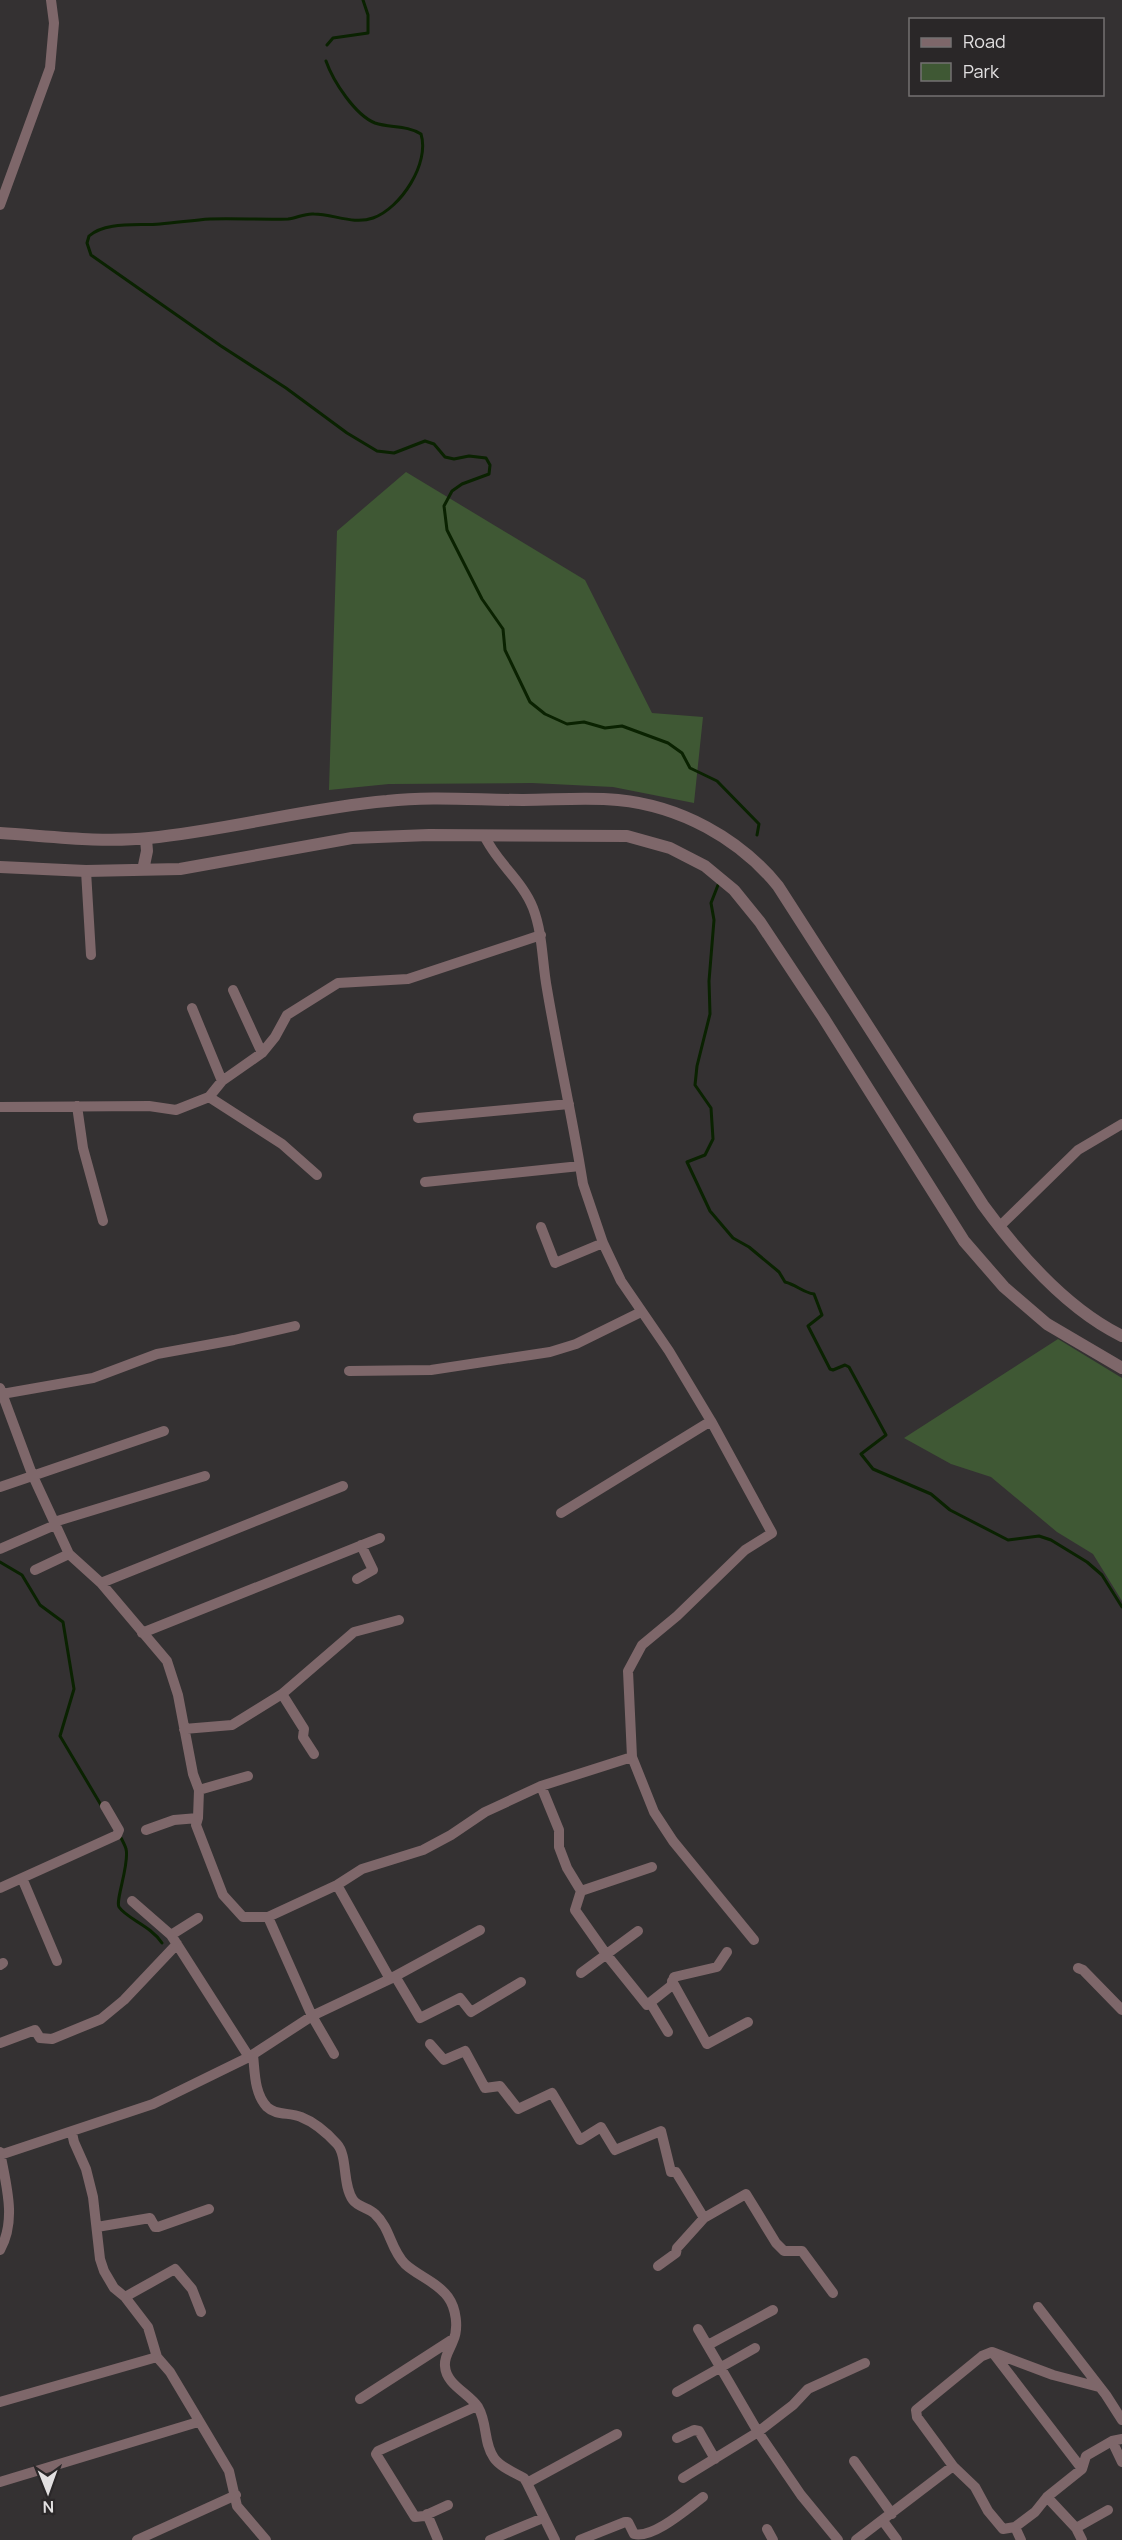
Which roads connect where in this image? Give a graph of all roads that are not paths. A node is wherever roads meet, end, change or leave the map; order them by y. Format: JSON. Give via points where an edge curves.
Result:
{"nodes":[{"id":1,"x":51,"y":0,"type":"edge"},
{"id":2,"x":0,"y":205,"type":"edge"},
{"id":3,"x":0,"y":833,"type":"edge"},
{"id":4,"x":484,"y":835,"type":"junction"},
{"id":5,"x":146,"y":839,"type":"junction"},
{"id":6,"x":0,"y":867,"type":"edge"},
{"id":7,"x":143,"y":870,"type":"junction"},
{"id":8,"x":86,"y":871,"type":"junction"},
{"id":9,"x":541,"y":935,"type":"junction"},
{"id":10,"x":91,"y":956,"type":"dead end"},
{"id":11,"x":233,"y":990,"type":"dead end"},
{"id":12,"x":192,"y":1008,"type":"dead end"},
{"id":13,"x":262,"y":1053,"type":"junction"},
{"id":14,"x":222,"y":1081,"type":"junction"},
{"id":15,"x":209,"y":1097,"type":"junction"},
{"id":16,"x":569,"y":1104,"type":"junction"},
{"id":17,"x":77,"y":1106,"type":"junction"},
{"id":18,"x":0,"y":1107,"type":"edge"},
{"id":19,"x":418,"y":1119,"type":"dead end"},
{"id":20,"x":1122,"y":1124,"type":"edge"},
{"id":21,"x":580,"y":1166,"type":"junction"},
{"id":22,"x":317,"y":1175,"type":"dead end"},
{"id":23,"x":425,"y":1182,"type":"dead end"},
{"id":24,"x":103,"y":1221,"type":"dead end"},
{"id":25,"x":541,"y":1227,"type":"dead end"},
{"id":26,"x":999,"y":1227,"type":"junction"},
{"id":27,"x":603,"y":1243,"type":"junction"},
{"id":28,"x":642,"y":1312,"type":"junction"},
{"id":29,"x":295,"y":1326,"type":"dead end"},
{"id":30,"x":1122,"y":1336,"type":"edge"},
{"id":31,"x":1122,"y":1368,"type":"edge"},
{"id":32,"x":349,"y":1371,"type":"dead end"},
{"id":33,"x":1,"y":1391,"type":"edge"},
{"id":34,"x":711,"y":1421,"type":"junction"},
{"id":35,"x":164,"y":1431,"type":"dead end"},
{"id":36,"x":32,"y":1474,"type":"junction"},
{"id":37,"x":205,"y":1476,"type":"dead end"},
{"id":38,"x":343,"y":1486,"type":"dead end"},
{"id":39,"x":0,"y":1487,"type":"edge"},
{"id":40,"x":561,"y":1514,"type":"dead end"},
{"id":41,"x":55,"y":1523,"type":"junction"},
{"id":42,"x":380,"y":1538,"type":"dead end"},
{"id":43,"x":362,"y":1545,"type":"junction"},
{"id":44,"x":0,"y":1549,"type":"edge"},
{"id":45,"x":69,"y":1554,"type":"junction"},
{"id":46,"x":35,"y":1570,"type":"dead end"},
{"id":47,"x":357,"y":1579,"type":"dead end"},
{"id":48,"x":101,"y":1584,"type":"junction"},
{"id":49,"x":399,"y":1620,"type":"dead end"},
{"id":50,"x":142,"y":1633,"type":"junction"},
{"id":51,"x":282,"y":1694,"type":"junction"},
{"id":52,"x":184,"y":1730,"type":"junction"},
{"id":53,"x":314,"y":1754,"type":"dead end"},
{"id":54,"x":632,"y":1757,"type":"junction"},
{"id":55,"x":248,"y":1776,"type":"dead end"},
{"id":56,"x":541,"y":1786,"type":"junction"},
{"id":57,"x":199,"y":1790,"type":"junction"},
{"id":58,"x":105,"y":1806,"type":"dead end"},
{"id":59,"x":198,"y":1818,"type":"junction"},
{"id":60,"x":146,"y":1830,"type":"dead end"},
{"id":61,"x":652,"y":1866,"type":"dead end"},
{"id":62,"x":22,"y":1878,"type":"junction"},
{"id":63,"x":337,"y":1885,"type":"junction"},
{"id":64,"x":0,"y":1888,"type":"edge"},
{"id":65,"x":581,"y":1892,"type":"junction"},
{"id":66,"x":132,"y":1901,"type":"dead end"},
{"id":67,"x":268,"y":1917,"type":"junction"},
{"id":68,"x":198,"y":1918,"type":"dead end"},
{"id":69,"x":480,"y":1930,"type":"dead end"},
{"id":70,"x":638,"y":1931,"type":"dead end"},
{"id":71,"x":174,"y":1939,"type":"junction"},
{"id":72,"x":754,"y":1940,"type":"dead end"},
{"id":73,"x":727,"y":1952,"type":"dead end"},
{"id":74,"x":606,"y":1954,"type":"junction"},
{"id":75,"x":57,"y":1961,"type":"dead end"},
{"id":76,"x":1078,"y":1968,"type":"dead end"},
{"id":77,"x":581,"y":1973,"type":"dead end"},
{"id":78,"x":392,"y":1978,"type":"junction"},
{"id":79,"x":672,"y":1981,"type":"junction"},
{"id":80,"x":521,"y":1982,"type":"dead end"},
{"id":81,"x":647,"y":2005,"type":"junction"},
{"id":82,"x":1122,"y":2010,"type":"edge"},
{"id":83,"x":312,"y":2016,"type":"junction"},
{"id":84,"x":748,"y":2022,"type":"dead end"},
{"id":85,"x":668,"y":2032,"type":"dead end"},
{"id":86,"x":0,"y":2043,"type":"edge"},
{"id":87,"x":430,"y":2044,"type":"dead end"},
{"id":88,"x":334,"y":2054,"type":"dead end"},
{"id":89,"x":251,"y":2056,"type":"junction"},
{"id":90,"x":72,"y":2133,"type":"junction"},
{"id":91,"x":0,"y":2154,"type":"edge"},
{"id":92,"x":209,"y":2209,"type":"dead end"},
{"id":93,"x":704,"y":2218,"type":"junction"},
{"id":94,"x":97,"y":2227,"type":"junction"},
{"id":95,"x":0,"y":2250,"type":"edge"},
{"id":96,"x":658,"y":2266,"type":"dead end"},
{"id":97,"x":833,"y":2293,"type":"dead end"},
{"id":98,"x":125,"y":2298,"type":"junction"},
{"id":99,"x":1038,"y":2307,"type":"dead end"},
{"id":100,"x":773,"y":2310,"type":"dead end"},
{"id":101,"x":201,"y":2312,"type":"dead end"},
{"id":102,"x":699,"y":2329,"type":"dead end"},
{"id":103,"x":455,"y":2338,"type":"junction"},
{"id":104,"x":708,"y":2345,"type":"junction"},
{"id":105,"x":755,"y":2348,"type":"dead end"},
{"id":106,"x":992,"y":2352,"type":"junction"},
{"id":107,"x":157,"y":2357,"type":"junction"},
{"id":108,"x":865,"y":2363,"type":"dead end"},
{"id":109,"x":721,"y":2367,"type":"junction"},
{"id":110,"x":1099,"y":2387,"type":"junction"},
{"id":111,"x":677,"y":2392,"type":"dead end"},
{"id":112,"x":360,"y":2399,"type":"dead end"},
{"id":113,"x":0,"y":2402,"type":"edge"},
{"id":114,"x":477,"y":2406,"type":"junction"},
{"id":115,"x":1122,"y":2420,"type":"edge"},
{"id":116,"x":198,"y":2422,"type":"junction"},
{"id":117,"x":758,"y":2432,"type":"junction"},
{"id":118,"x":616,"y":2434,"type":"dead end"},
{"id":119,"x":676,"y":2438,"type":"dead end"},
{"id":120,"x":1117,"y":2440,"type":"edge"},
{"id":121,"x":715,"y":2459,"type":"junction"},
{"id":122,"x":854,"y":2461,"type":"dead end"},
{"id":123,"x":1122,"y":2462,"type":"edge"},
{"id":124,"x":953,"y":2466,"type":"junction"},
{"id":125,"x":1082,"y":2469,"type":"junction"},
{"id":126,"x":683,"y":2478,"type":"dead end"},
{"id":127,"x":0,"y":2482,"type":"edge"},
{"id":128,"x":527,"y":2483,"type":"junction"},
{"id":129,"x":236,"y":2495,"type":"junction"},
{"id":130,"x":703,"y":2497,"type":"dead end"},
{"id":131,"x":1047,"y":2497,"type":"junction"},
{"id":132,"x":448,"y":2505,"type":"dead end"},
{"id":133,"x":1108,"y":2510,"type":"dead end"},
{"id":134,"x":427,"y":2514,"type":"junction"},
{"id":135,"x":543,"y":2518,"type":"junction"},
{"id":136,"x":887,"y":2518,"type":"junction"},
{"id":137,"x":1015,"y":2527,"type":"junction"},
{"id":138,"x":1076,"y":2528,"type":"junction"},
{"id":139,"x":766,"y":2529,"type":"dead end"},
{"id":140,"x":1001,"y":2535,"type":"edge"},
{"id":141,"x":137,"y":2540,"type":"edge"},
{"id":142,"x":266,"y":2540,"type":"edge"},
{"id":143,"x":438,"y":2540,"type":"edge"},
{"id":144,"x":490,"y":2540,"type":"edge"},
{"id":145,"x":555,"y":2540,"type":"edge"},
{"id":146,"x":580,"y":2540,"type":"edge"},
{"id":147,"x":773,"y":2540,"type":"edge"},
{"id":148,"x":838,"y":2540,"type":"edge"},
{"id":149,"x":856,"y":2540,"type":"edge"},
{"id":150,"x":897,"y":2540,"type":"edge"},
{"id":151,"x":1022,"y":2540,"type":"edge"},
{"id":152,"x":1082,"y":2540,"type":"edge"}],
"edges":[{"from":1,"to":2,"type":"street","via":[[51,68]]},
{"from":3,"to":5,"type":"street"},
{"from":4,"to":7,"type":"street","via":[[352,838],[180,869]]},
{"from":4,"to":9,"type":"street","via":[[522,887]]},
{"from":4,"to":31,"type":"street","via":[[627,836],[670,848],[705,866],[734,890],[823,1017],[964,1241],[1004,1287],[1047,1324]]},
{"from":5,"to":7,"type":"street"},
{"from":5,"to":26,"type":"street","via":[[389,800],[618,800],[659,808],[707,827],[760,864],[778,886]]},
{"from":6,"to":8,"type":"street"},
{"from":7,"to":8,"type":"street"},
{"from":8,"to":10,"type":"street"},
{"from":9,"to":13,"type":"street","via":[[408,979],[338,983],[287,1015]]},
{"from":9,"to":16,"type":"street","via":[[546,988]]},
{"from":11,"to":13,"type":"street"},
{"from":12,"to":14,"type":"street"},
{"from":13,"to":14,"type":"street"},
{"from":14,"to":15,"type":"street"},
{"from":15,"to":17,"type":"street","via":[[176,1110]]},
{"from":15,"to":22,"type":"street","via":[[282,1144]]},
{"from":16,"to":19,"type":"street"},
{"from":16,"to":21,"type":"street"},
{"from":17,"to":18,"type":"street"},
{"from":17,"to":24,"type":"street","via":[[83,1148]]},
{"from":20,"to":26,"type":"street","via":[[1078,1150]]},
{"from":21,"to":23,"type":"street"},
{"from":21,"to":27,"type":"street"},
{"from":25,"to":27,"type":"street","via":[[555,1263]]},
{"from":26,"to":30,"type":"street","via":[[1058,1291]]},
{"from":27,"to":28,"type":"street","via":[[621,1281]]},
{"from":28,"to":32,"type":"street","via":[[576,1344],[550,1352],[431,1371]]},
{"from":28,"to":34,"type":"street"},
{"from":29,"to":33,"type":"street","via":[[157,1354],[93,1378]]},
{"from":33,"to":36,"type":"street"},
{"from":34,"to":40,"type":"street"},
{"from":34,"to":54,"type":"street","via":[[772,1533],[745,1550],[642,1645],[628,1671]]},
{"from":35,"to":36,"type":"street"},
{"from":36,"to":39,"type":"street"},
{"from":36,"to":41,"type":"street"},
{"from":37,"to":41,"type":"street"},
{"from":38,"to":48,"type":"street"},
{"from":41,"to":44,"type":"street"},
{"from":41,"to":45,"type":"street"},
{"from":42,"to":43,"type":"street"},
{"from":43,"to":47,"type":"street","via":[[373,1570]]},
{"from":43,"to":50,"type":"street"},
{"from":45,"to":46,"type":"street"},
{"from":45,"to":48,"type":"street"},
{"from":48,"to":50,"type":"street"},
{"from":49,"to":51,"type":"street","via":[[354,1632]]},
{"from":50,"to":52,"type":"street","via":[[167,1661]]},
{"from":51,"to":52,"type":"street","via":[[230,1726]]},
{"from":51,"to":53,"type":"street"},
{"from":52,"to":57,"type":"street"},
{"from":54,"to":56,"type":"street"},
{"from":54,"to":72,"type":"street","via":[[654,1812],[673,1842]]},
{"from":55,"to":57,"type":"street"},
{"from":56,"to":63,"type":"street","via":[[485,1812],[423,1850],[362,1869]]},
{"from":56,"to":65,"type":"street","via":[[559,1830],[559,1847]]},
{"from":57,"to":59,"type":"street"},
{"from":58,"to":62,"type":"street","via":[[119,1830],[117,1835]]},
{"from":59,"to":60,"type":"street","via":[[174,1820]]},
{"from":59,"to":67,"type":"street","via":[[196,1825],[224,1895],[243,1917]]},
{"from":61,"to":65,"type":"street"},
{"from":62,"to":64,"type":"street"},
{"from":62,"to":75,"type":"street"},
{"from":63,"to":67,"type":"street"},
{"from":63,"to":78,"type":"street"},
{"from":65,"to":74,"type":"street","via":[[575,1910]]},
{"from":66,"to":71,"type":"street"},
{"from":67,"to":83,"type":"street"},
{"from":68,"to":71,"type":"street"},
{"from":69,"to":78,"type":"street"},
{"from":70,"to":74,"type":"street"},
{"from":71,"to":86,"type":"street","via":[[124,2000],[101,2019],[52,2039],[40,2038],[35,2030]]},
{"from":71,"to":89,"type":"street"},
{"from":73,"to":79,"type":"street","via":[[717,1967],[674,1977]]},
{"from":74,"to":77,"type":"street"},
{"from":74,"to":81,"type":"street"},
{"from":76,"to":82,"type":"street"},
{"from":78,"to":80,"type":"street","via":[[420,2018],[460,1998],[470,2013]]},
{"from":78,"to":83,"type":"street"},
{"from":79,"to":81,"type":"street"},
{"from":79,"to":84,"type":"street","via":[[707,2044]]},
{"from":81,"to":85,"type":"street","via":[[651,2004]]},
{"from":83,"to":88,"type":"street"},
{"from":83,"to":89,"type":"street"},
{"from":87,"to":93,"type":"street","via":[[444,2060],[464,2050],[485,2088],[498,2085],[518,2109],[552,2093],[580,2140],[602,2127],[615,2150],[661,2131],[671,2172],[677,2173]]},
{"from":89,"to":90,"type":"street","via":[[153,2104]]},
{"from":89,"to":103,"type":"street","via":[[257,2089],[267,2107],[308,2120],[339,2146],[353,2201],[375,2213],[388,2230],[394,2252],[448,2297],[455,2312]]},
{"from":90,"to":91,"type":"street"},
{"from":90,"to":94,"type":"street","via":[[91,2187]]},
{"from":91,"to":95,"type":"street","via":[[10,2216],[7,2238]]},
{"from":92,"to":94,"type":"street","via":[[156,2228],[150,2218]]},
{"from":93,"to":96,"type":"street","via":[[676,2253]]},
{"from":93,"to":97,"type":"street","via":[[749,2195],[776,2243],[784,2251],[802,2251]]},
{"from":94,"to":98,"type":"street","via":[[104,2271]]},
{"from":98,"to":101,"type":"street","via":[[175,2269],[192,2289]]},
{"from":98,"to":107,"type":"street","via":[[148,2327]]},
{"from":99,"to":110,"type":"street"},
{"from":100,"to":104,"type":"street"},
{"from":102,"to":104,"type":"street"},
{"from":103,"to":112,"type":"street"},
{"from":103,"to":114,"type":"street","via":[[446,2354],[445,2368],[452,2384]]},
{"from":104,"to":109,"type":"street"},
{"from":105,"to":109,"type":"street"},
{"from":106,"to":110,"type":"street"},
{"from":106,"to":124,"type":"street","via":[[915,2412]]},
{"from":106,"to":125,"type":"street"},
{"from":107,"to":113,"type":"street"},
{"from":107,"to":116,"type":"street","via":[[176,2381]]},
{"from":108,"to":117,"type":"street","via":[[808,2389]]},
{"from":109,"to":111,"type":"street"},
{"from":109,"to":117,"type":"street"},
{"from":110,"to":115,"type":"street"},
{"from":114,"to":128,"type":"street","via":[[485,2422],[486,2444],[495,2461]]},
{"from":114,"to":134,"type":"street","via":[[376,2454],[415,2517]]},
{"from":116,"to":127,"type":"street"},
{"from":116,"to":129,"type":"street","via":[[229,2471]]},
{"from":117,"to":121,"type":"street"},
{"from":117,"to":148,"type":"street"},
{"from":118,"to":128,"type":"street"},
{"from":119,"to":121,"type":"street","via":[[699,2431]]},
{"from":120,"to":123,"type":"street"},
{"from":120,"to":125,"type":"street","via":[[1086,2456]]},
{"from":121,"to":126,"type":"street"},
{"from":122,"to":136,"type":"street"},
{"from":124,"to":136,"type":"street"},
{"from":124,"to":140,"type":"street","via":[[975,2487]]},
{"from":125,"to":131,"type":"street"},
{"from":128,"to":135,"type":"street"},
{"from":129,"to":141,"type":"street"},
{"from":129,"to":142,"type":"street","via":[[237,2506]]},
{"from":130,"to":146,"type":"street","via":[[660,2527],[640,2535],[634,2534],[628,2522]]},
{"from":131,"to":137,"type":"street"},
{"from":131,"to":138,"type":"street"},
{"from":132,"to":134,"type":"street"},
{"from":133,"to":138,"type":"street"},
{"from":134,"to":143,"type":"street"},
{"from":135,"to":144,"type":"street"},
{"from":135,"to":145,"type":"street"},
{"from":136,"to":149,"type":"street"},
{"from":136,"to":150,"type":"street"},
{"from":137,"to":140,"type":"street"},
{"from":137,"to":151,"type":"street"},
{"from":138,"to":152,"type":"street"},
{"from":139,"to":147,"type":"street"}]}
